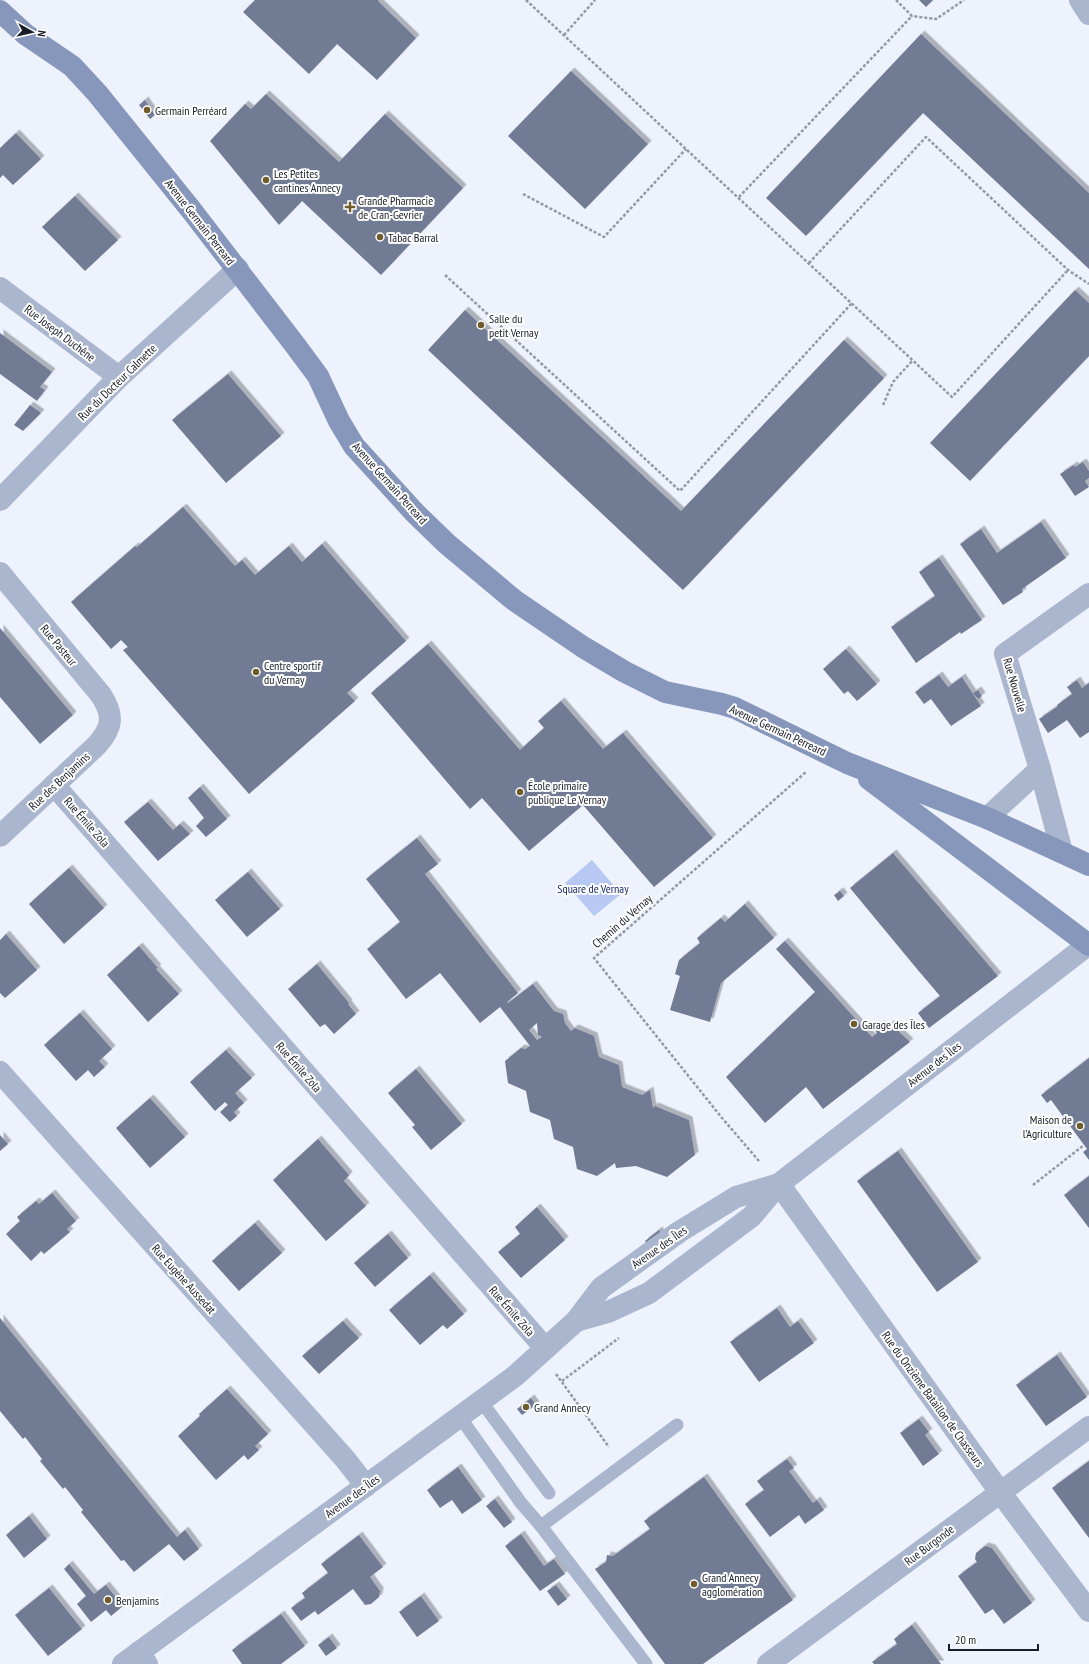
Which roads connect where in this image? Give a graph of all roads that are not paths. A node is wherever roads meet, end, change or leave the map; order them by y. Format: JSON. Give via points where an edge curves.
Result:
{"nodes":[{"id":1,"x":1080,"y":0,"type":"edge"},
{"id":2,"x":0,"y":11,"type":"edge"},
{"id":3,"x":1089,"y":14,"type":"edge"},
{"id":4,"x":238,"y":269,"type":"junction"},
{"id":5,"x":0,"y":288,"type":"edge"},
{"id":6,"x":119,"y":377,"type":"junction"},
{"id":7,"x":0,"y":500,"type":"edge"},
{"id":8,"x":0,"y":573,"type":"edge"},
{"id":9,"x":1089,"y":594,"type":"edge"},
{"id":10,"x":111,"y":720,"type":"joint"},
{"id":11,"x":847,"y":763,"type":"junction"},
{"id":12,"x":1040,"y":769,"type":"junction"},
{"id":13,"x":54,"y":785,"type":"junction"},
{"id":14,"x":987,"y":818,"type":"junction"},
{"id":15,"x":0,"y":836,"type":"edge"},
{"id":16,"x":1062,"y":852,"type":"junction"},
{"id":17,"x":1089,"y":865,"type":"edge"},
{"id":18,"x":1089,"y":945,"type":"edge"},
{"id":19,"x":0,"y":1072,"type":"edge"},
{"id":20,"x":779,"y":1184,"type":"junction"},
{"id":21,"x":576,"y":1321,"type":"junction"},
{"id":22,"x":545,"y":1348,"type":"junction"},
{"id":23,"x":481,"y":1401,"type":"junction"},
{"id":24,"x":460,"y":1417,"type":"junction"},
{"id":25,"x":677,"y":1425,"type":"dead end"},
{"id":26,"x":1089,"y":1427,"type":"edge"},
{"id":27,"x":366,"y":1486,"type":"junction"},
{"id":28,"x":1000,"y":1492,"type":"junction"},
{"id":29,"x":549,"y":1493,"type":"dead end"},
{"id":30,"x":541,"y":1526,"type":"junction"},
{"id":31,"x":1089,"y":1611,"type":"edge"},
{"id":32,"x":137,"y":1660,"type":"edge"},
{"id":33,"x":646,"y":1664,"type":"edge"},
{"id":34,"x":768,"y":1664,"type":"edge"}],
"edges":[{"from":1,"to":3,"type":"street"},
{"from":2,"to":4,"type":"main road","name":"Avenue Germain Perreard","via":[[26,34],[72,66],[86,80]]},
{"from":4,"to":6,"type":"street","name":"Rue du Docteur Calmette"},
{"from":4,"to":11,"type":"main road","name":"Avenue Germain Perreard","via":[[318,376],[354,446],[414,512],[486,578],[542,620],[632,676],[665,692],[734,708]]},
{"from":5,"to":6,"type":"street","name":"Rue Joseph Duchêne"},
{"from":6,"to":7,"type":"street","name":"Rue du Docteur Calmette"},
{"from":8,"to":10,"type":"street","name":"Rue Pasteur","via":[[101,695]]},
{"from":9,"to":12,"type":"street","name":"Rue Nouvelle","via":[[1005,654]]},
{"from":10,"to":13,"type":"street","name":"Rue des Benjamins","via":[[109,730],[101,741]]},
{"from":11,"to":14,"type":"main road","name":"Avenue Germain Perreard"},
{"from":11,"to":18,"type":"main road","name":"Avenue Germain Perreard"},
{"from":12,"to":14,"type":"street"},
{"from":12,"to":16,"type":"street","name":"Rue Nouvelle"},
{"from":13,"to":15,"type":"street","name":"Rue des Benjamins"},
{"from":13,"to":22,"type":"street","name":"Rue Émile Zola"},
{"from":14,"to":16,"type":"main road","name":"Avenue Germain Perreard"},
{"from":16,"to":17,"type":"main road","name":"Avenue Germain Perreard"},
{"from":18,"to":20,"type":"street","name":"Avenue des Îles"},
{"from":19,"to":27,"type":"street","name":"Rue Eugène Aussedat","via":[[345,1459]]},
{"from":20,"to":21,"type":"street","name":"Avenue des Îles","via":[[751,1217],[649,1293],[608,1312]]},
{"from":20,"to":21,"type":"street","name":"Avenue des Îles","via":[[736,1197],[679,1232],[601,1288]]},
{"from":20,"to":28,"type":"street","name":"Rue du Onzième Bataillon de Chasseurs"},
{"from":21,"to":22,"type":"street","name":"Avenue des Îles"},
{"from":22,"to":23,"type":"street","name":"Avenue des Îles","via":[[515,1376]]},
{"from":23,"to":24,"type":"street","name":"Avenue des Îles"},
{"from":23,"to":29,"type":"lane"},
{"from":24,"to":27,"type":"street","name":"Avenue des Îles"},
{"from":24,"to":30,"type":"lane","via":[[521,1503]]},
{"from":25,"to":30,"type":"lane"},
{"from":26,"to":28,"type":"street","name":"Rue Burgonde"},
{"from":27,"to":32,"type":"street","name":"Avenue des Îles"},
{"from":28,"to":31,"type":"street","name":"Rue du Onzième Bataillon de Chasseurs"},
{"from":28,"to":34,"type":"street","name":"Rue Burgonde"},
{"from":30,"to":33,"type":"lane"}]}
